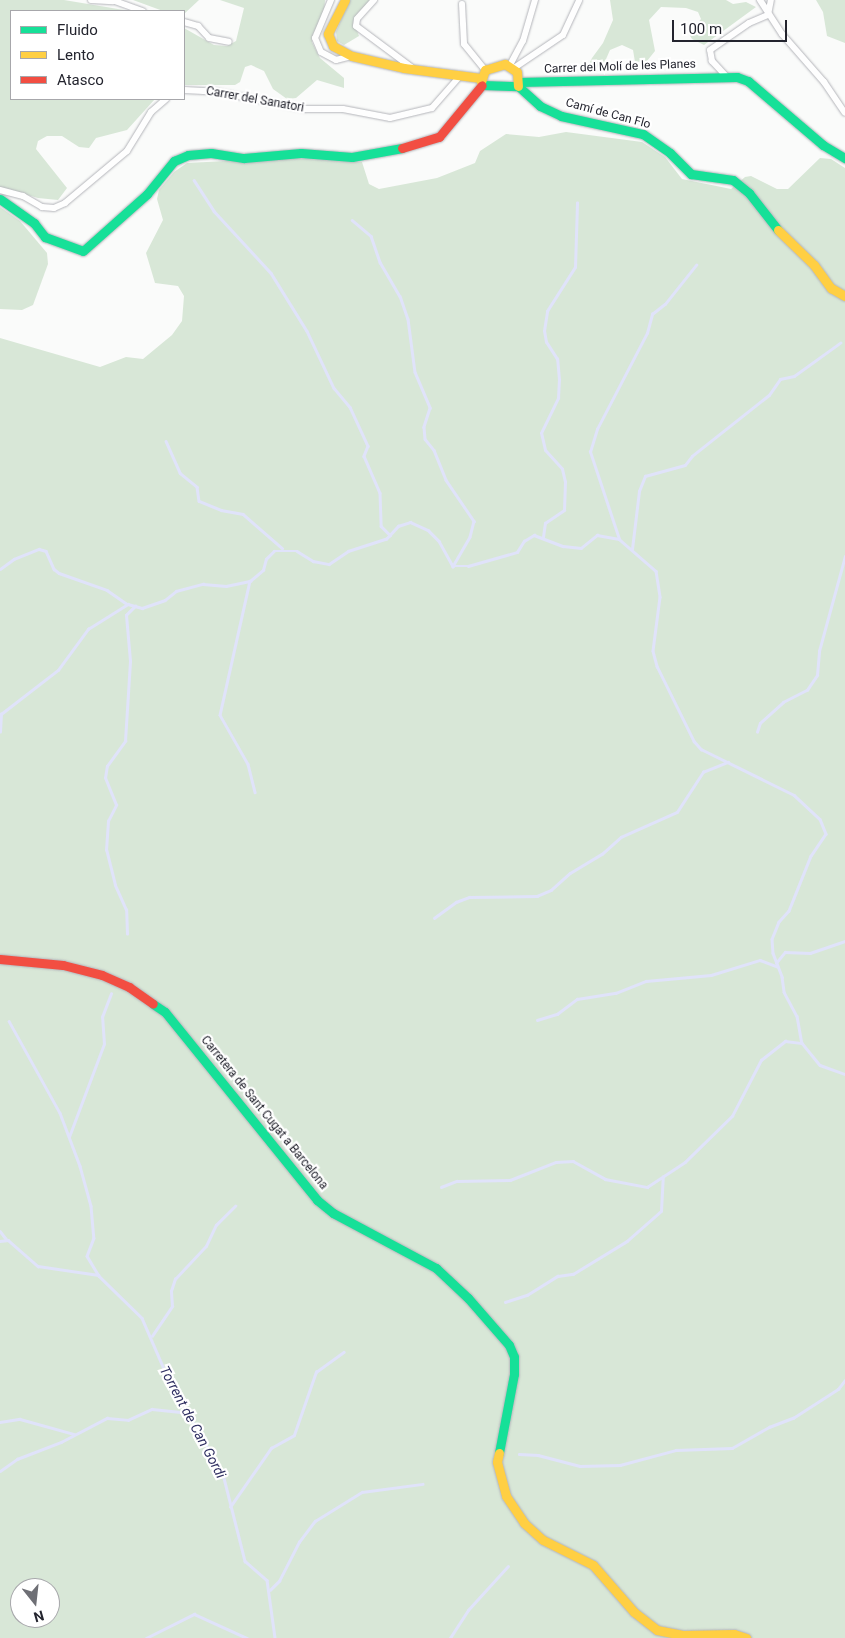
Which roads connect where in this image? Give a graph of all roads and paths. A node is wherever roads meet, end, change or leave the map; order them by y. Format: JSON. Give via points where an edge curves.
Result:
{"nodes":[{"id":1,"x":91,"y":0,"type":"edge"},
{"id":2,"x":331,"y":0,"type":"edge"},
{"id":3,"x":345,"y":0,"type":"edge"},
{"id":4,"x":374,"y":0,"type":"edge"},
{"id":5,"x":534,"y":0,"type":"edge"},
{"id":6,"x":579,"y":0,"type":"edge"},
{"id":7,"x":760,"y":0,"type":"edge"},
{"id":8,"x":771,"y":0,"type":"edge"},
{"id":9,"x":113,"y":1,"type":"edge"},
{"id":10,"x":462,"y":4,"type":"dead end"},
{"id":11,"x":141,"y":10,"type":"edge"},
{"id":12,"x":768,"y":15,"type":"junction"},
{"id":13,"x":185,"y":22,"type":"edge"},
{"id":14,"x":229,"y":42,"type":"dead end"},
{"id":15,"x":352,"y":56,"type":"junction"},
{"id":16,"x":512,"y":67,"type":"junction"},
{"id":17,"x":417,"y":70,"type":"junction"},
{"id":18,"x":460,"y":76,"type":"junction"},
{"id":19,"x":726,"y":76,"type":"junction"},
{"id":20,"x":482,"y":78,"type":"junction"},
{"id":21,"x":518,"y":84,"type":"junction"},
{"id":22,"x":185,"y":90,"type":"edge"},
{"id":23,"x":165,"y":100,"type":"edge"},
{"id":24,"x":845,"y":113,"type":"edge"},
{"id":25,"x":845,"y":158,"type":"edge"},
{"id":26,"x":0,"y":190,"type":"edge"},
{"id":27,"x":0,"y":199,"type":"edge"},
{"id":28,"x":845,"y":296,"type":"edge"},
{"id":29,"x":0,"y":958,"type":"edge"},
{"id":30,"x":746,"y":1638,"type":"edge"}],
"edges":[{"from":1,"to":9,"type":"street"},
{"from":2,"to":15,"type":"street","via":[[314,38],[321,52],[336,60]]},
{"from":3,"to":15,"type":"street","via":[[328,37],[333,46]]},
{"from":4,"to":17,"type":"street","via":[[357,19],[356,26]]},
{"from":5,"to":16,"type":"street"},
{"from":6,"to":16,"type":"street","via":[[563,35]]},
{"from":7,"to":12,"type":"street"},
{"from":8,"to":12,"type":"street"},
{"from":9,"to":11,"type":"street"},
{"from":10,"to":20,"type":"street","via":[[464,44]]},
{"from":12,"to":19,"type":"street","via":[[749,23],[710,50],[712,61]]},
{"from":12,"to":24,"type":"street"},
{"from":13,"to":14,"type":"street","via":[[198,26],[209,38]]},
{"from":15,"to":17,"type":"street"},
{"from":16,"to":20,"type":"street","via":[[499,64]]},
{"from":16,"to":21,"type":"street"},
{"from":17,"to":18,"type":"street"},
{"from":18,"to":20,"type":"street"},
{"from":18,"to":22,"type":"street","name":"Carrer del Sanatori","via":[[432,108],[390,118],[343,109],[304,109],[218,92]]},
{"from":19,"to":21,"type":"street","name":"Carrer del Molí de les Planes","via":[[619,82],[567,79]]},
{"from":19,"to":25,"type":"street","name":"Carrer del Molí de les Planes","via":[[748,81],[823,145]]},
{"from":20,"to":21,"type":"street","name":"Carrer del Molí de les Planes"},
{"from":20,"to":27,"type":"street","via":[[439,137],[413,146],[344,157],[302,153],[244,158],[211,153],[188,155],[174,161],[147,194],[83,251],[45,237],[34,223]]},
{"from":21,"to":28,"type":"street","name":"Camí de Can Flo","via":[[540,106],[561,116],[643,134],[670,153],[691,174],[733,180],[749,193],[775,228],[814,265],[831,288]]},
{"from":23,"to":26,"type":"street","via":[[151,112],[127,151],[65,203],[54,208],[42,207],[18,194]]},
{"from":29,"to":30,"type":"street","name":"Carretera de Sant Cugat a Barcelona","via":[[63,965],[102,975],[128,987],[165,1012],[317,1200],[334,1213],[436,1268],[509,1345],[514,1374],[498,1449],[498,1471],[506,1496],[528,1528],[543,1540],[593,1565],[634,1612],[657,1630],[682,1635],[734,1634]]}]}
